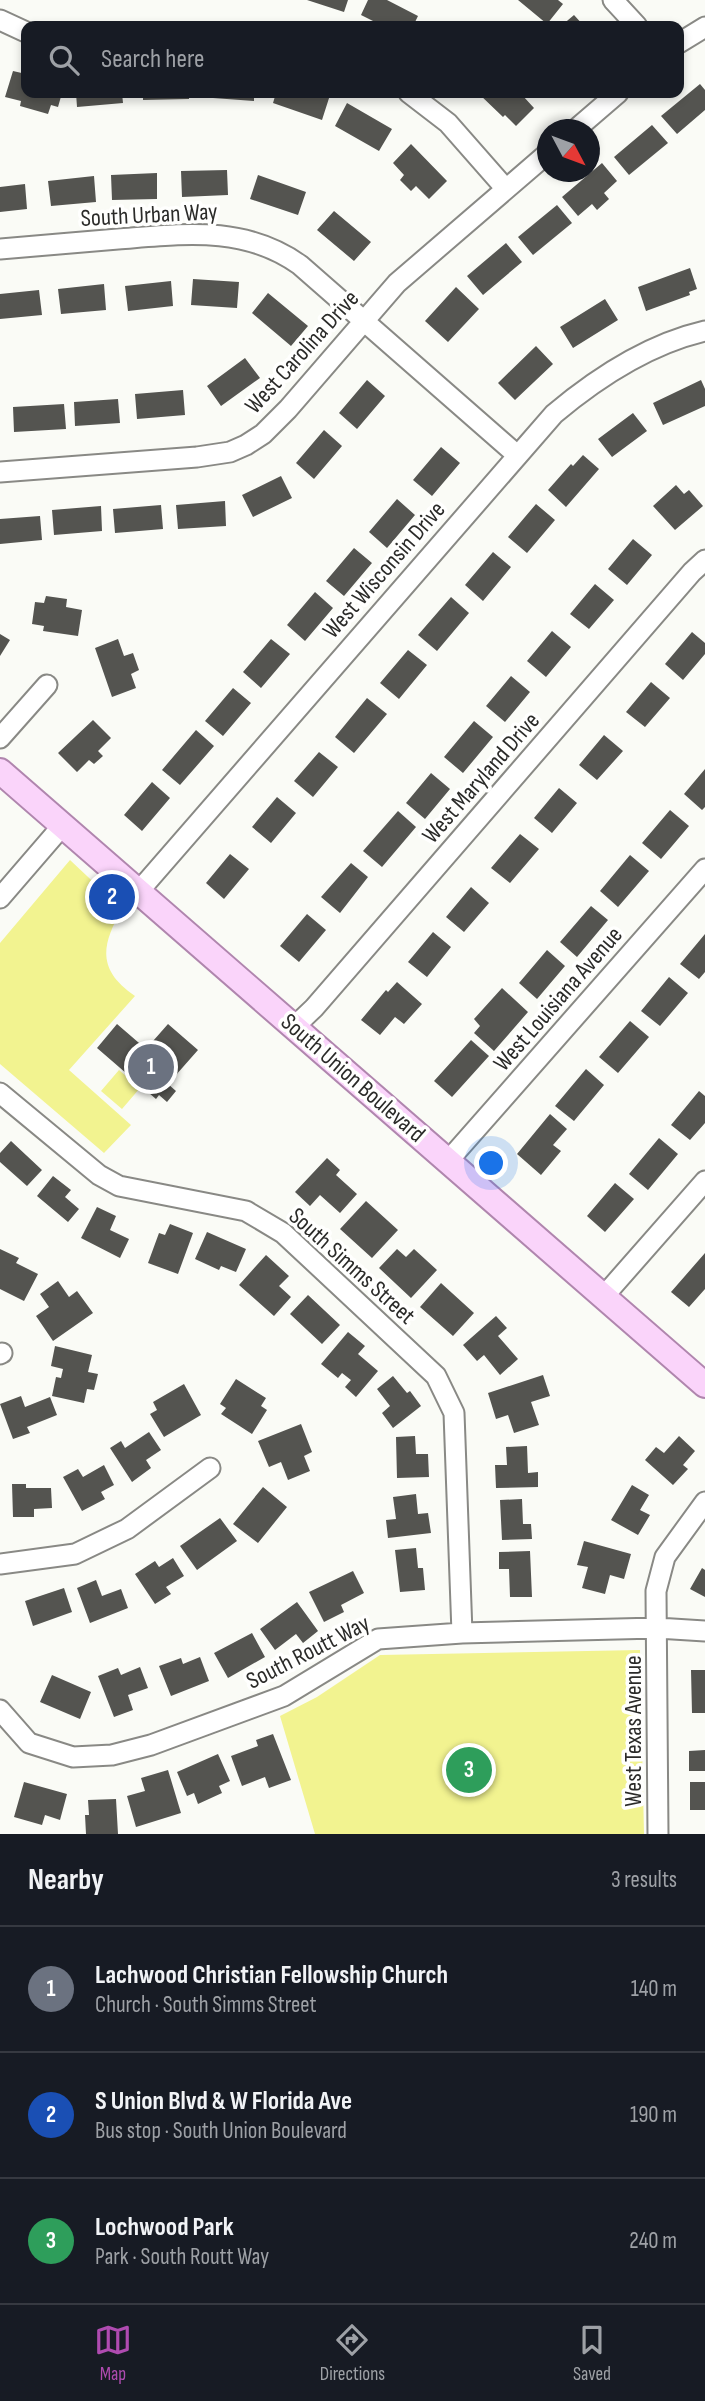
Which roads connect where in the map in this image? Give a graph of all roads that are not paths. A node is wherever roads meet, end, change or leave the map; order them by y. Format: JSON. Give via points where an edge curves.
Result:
{"nodes":[{"id":1,"x":613,"y":0,"type":"edge"},
{"id":2,"x":0,"y":20,"type":"edge"},
{"id":3,"x":632,"y":21,"type":"edge"},
{"id":4,"x":705,"y":27,"type":"edge"},
{"id":5,"x":21,"y":30,"type":"edge"},
{"id":6,"x":684,"y":40,"type":"edge"},
{"id":7,"x":416,"y":98,"type":"edge"},
{"id":8,"x":612,"y":98,"type":"edge"},
{"id":9,"x":588,"y":119,"type":"edge"},
{"id":10,"x":537,"y":162,"type":"edge"},
{"id":11,"x":506,"y":189,"type":"junction"},
{"id":12,"x":0,"y":249,"type":"edge"},
{"id":13,"x":363,"y":320,"type":"junction"},
{"id":14,"x":705,"y":331,"type":"edge"},
{"id":15,"x":517,"y":455,"type":"junction"},
{"id":16,"x":0,"y":472,"type":"edge"},
{"id":17,"x":705,"y":560,"type":"edge"},
{"id":18,"x":47,"y":685,"type":"dead end"},
{"id":19,"x":0,"y":738,"type":"edge"},
{"id":20,"x":0,"y":771,"type":"edge"},
{"id":21,"x":63,"y":825,"type":"junction"},
{"id":22,"x":705,"y":869,"type":"edge"},
{"id":23,"x":139,"y":891,"type":"junction"},
{"id":24,"x":0,"y":898,"type":"edge"},
{"id":25,"x":294,"y":1027,"type":"junction"},
{"id":26,"x":0,"y":1093,"type":"edge"},
{"id":27,"x":448,"y":1161,"type":"junction"},
{"id":28,"x":705,"y":1181,"type":"edge"},
{"id":29,"x":604,"y":1296,"type":"junction"},
{"id":30,"x":705,"y":1385,"type":"edge"},
{"id":31,"x":210,"y":1468,"type":"dead end"},
{"id":32,"x":705,"y":1502,"type":"edge"},
{"id":33,"x":0,"y":1564,"type":"edge"},
{"id":34,"x":657,"y":1628,"type":"junction"},
{"id":35,"x":705,"y":1631,"type":"edge"},
{"id":36,"x":462,"y":1633,"type":"junction"},
{"id":37,"x":0,"y":1710,"type":"edge"},
{"id":38,"x":658,"y":1834,"type":"edge"}],
"edges":[{"from":1,"to":3,"type":"street"},
{"from":2,"to":5,"type":"street"},
{"from":4,"to":6,"type":"street"},
{"from":7,"to":11,"type":"street","via":[[448,123]]},
{"from":8,"to":9,"type":"street"},
{"from":10,"to":11,"type":"street","name":"West Carolina Drive"},
{"from":11,"to":13,"type":"street","name":"West Carolina Drive","via":[[410,270]]},
{"from":12,"to":13,"type":"street","name":"South Urban Way","via":[[195,233],[228,236],[288,256]]},
{"from":13,"to":15,"type":"street","name":"South Urban Way"},
{"from":13,"to":16,"type":"street","name":"West Carolina Drive","via":[[275,423],[238,448],[197,457]]},
{"from":14,"to":15,"type":"street","name":"West Wisconsin Drive","via":[[648,351],[595,383],[554,414]]},
{"from":15,"to":23,"type":"street","name":"West Wisconsin Drive"},
{"from":17,"to":25,"type":"street","name":"West Maryland Drive"},
{"from":18,"to":19,"type":"street"},
{"from":20,"to":21,"type":"main road","name":"South Union Boulevard"},
{"from":21,"to":23,"type":"main road","name":"South Union Boulevard"},
{"from":21,"to":24,"type":"street"},
{"from":22,"to":27,"type":"street","name":"West Louisiana Avenue"},
{"from":23,"to":25,"type":"main road","name":"South Union Boulevard"},
{"from":25,"to":27,"type":"main road","name":"South Union Boulevard"},
{"from":26,"to":36,"type":"street","name":"South Simms Street","via":[[99,1175],[119,1186],[246,1211],[283,1233],[436,1376],[454,1413]]},
{"from":27,"to":29,"type":"main road","name":"South Union Boulevard"},
{"from":28,"to":29,"type":"street"},
{"from":29,"to":30,"type":"main road","name":"South Union Boulevard"},
{"from":31,"to":33,"type":"street","via":[[128,1529],[75,1554]]},
{"from":32,"to":34,"type":"street","name":"West Texas Avenue","via":[[665,1557],[656,1591]]},
{"from":34,"to":35,"type":"street","name":"South Routt Way"},
{"from":34,"to":36,"type":"street","name":"South Routt Way"},
{"from":34,"to":38,"type":"street","name":"West Texas Avenue"},
{"from":36,"to":37,"type":"street","name":"South Routt Way","via":[[379,1639],[284,1696],[112,1755],[73,1757],[29,1743]]}]}
